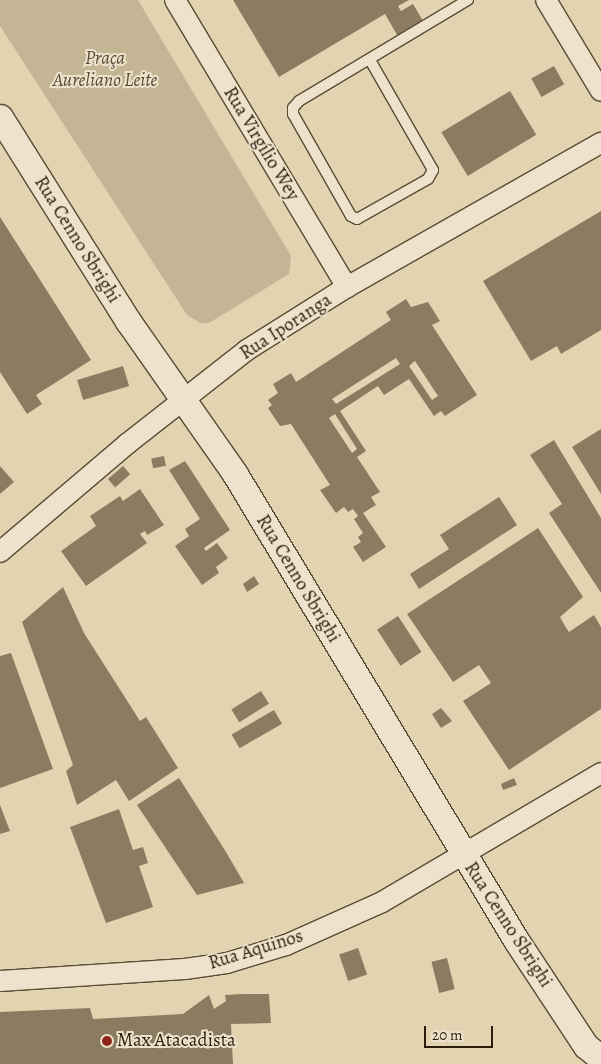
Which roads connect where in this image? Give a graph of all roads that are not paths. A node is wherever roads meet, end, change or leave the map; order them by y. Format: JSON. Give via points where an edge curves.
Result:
{"nodes":[{"id":1,"x":175,"y":0,"type":"edge"},
{"id":2,"x":468,"y":0,"type":"edge"},
{"id":3,"x":546,"y":0,"type":"edge"},
{"id":4,"x":370,"y":60,"type":"junction"},
{"id":5,"x":601,"y":91,"type":"edge"},
{"id":6,"x":0,"y":118,"type":"edge"},
{"id":7,"x":601,"y":143,"type":"edge"},
{"id":8,"x":347,"y":287,"type":"junction"},
{"id":9,"x":185,"y":400,"type":"junction"},
{"id":10,"x":0,"y":552,"type":"edge"},
{"id":11,"x":601,"y":772,"type":"edge"},
{"id":12,"x":462,"y":855,"type":"junction"},
{"id":13,"x":0,"y":981,"type":"edge"},
{"id":14,"x":591,"y":1056,"type":"edge"}],
"edges":[{"from":1,"to":8,"type":"street","name":"Rua Virgílio Wey"},
{"from":2,"to":4,"type":"lane"},
{"from":3,"to":5,"type":"street"},
{"from":4,"to":4,"type":"lane","via":[[293,108],[293,114],[351,216],[357,219],[428,179],[433,170]]},
{"from":6,"to":9,"type":"street","name":"Rua Cenno Sbrighi","via":[[128,321]]},
{"from":7,"to":8,"type":"street","name":"Rua Iporanga"},
{"from":8,"to":9,"type":"street","name":"Rua Iporanga","via":[[247,350]]},
{"from":9,"to":10,"type":"street","name":"Rua Iporanga"},
{"from":9,"to":12,"type":"street","name":"Rua Cenno Sbrighi","via":[[235,474]]},
{"from":11,"to":12,"type":"street","name":"Rua Aquinos"},
{"from":12,"to":13,"type":"street","name":"Rua Aquinos","via":[[382,902],[286,945],[227,963]]},
{"from":12,"to":14,"type":"street","name":"Rua Cenno Sbrighi"}]}
